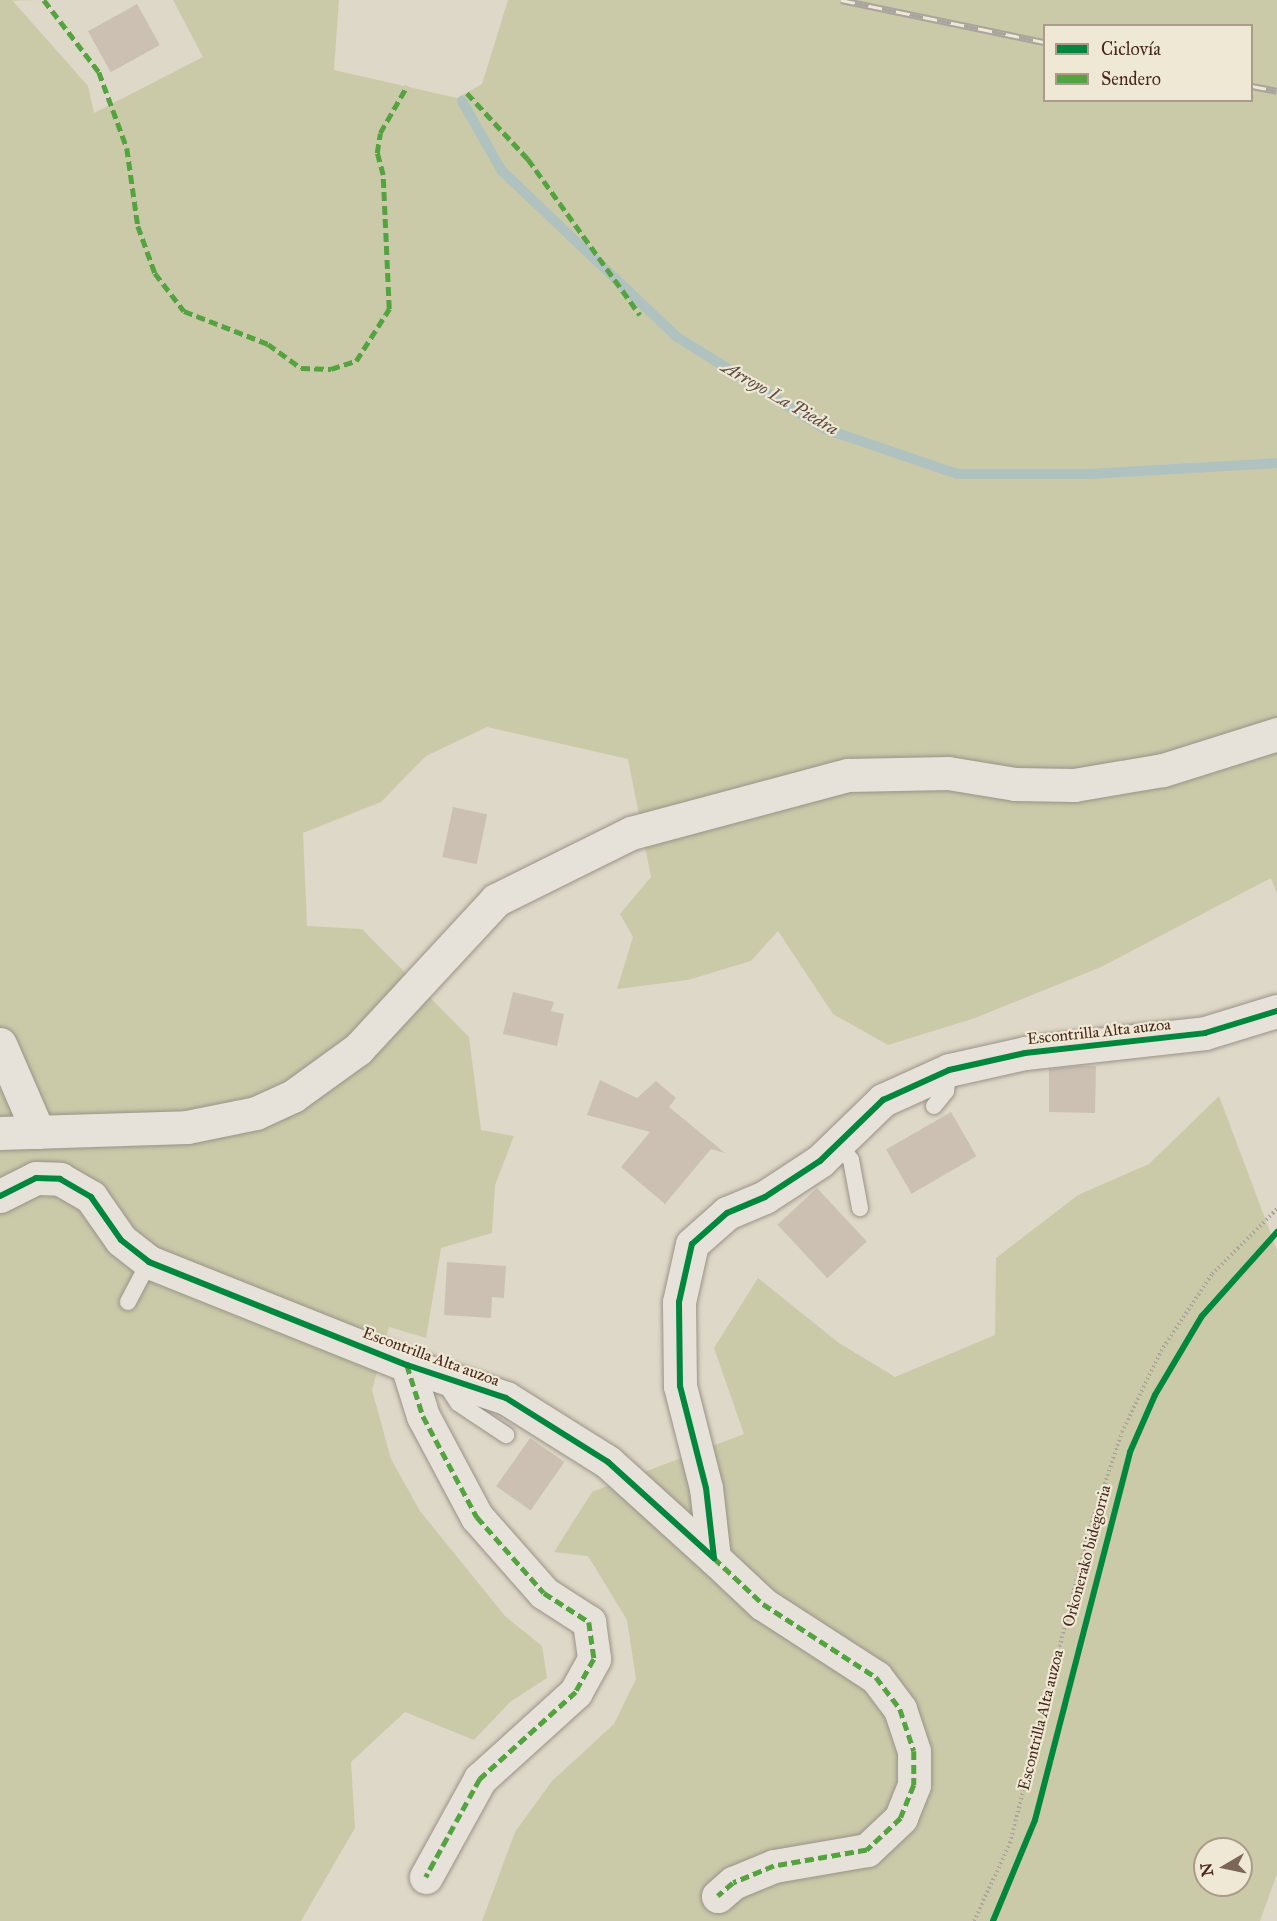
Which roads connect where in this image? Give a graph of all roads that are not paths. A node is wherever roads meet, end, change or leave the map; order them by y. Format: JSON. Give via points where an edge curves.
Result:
{"nodes":[{"id":1,"x":1277,"y":734,"type":"edge"},
{"id":2,"x":1277,"y":1011,"type":"edge"},
{"id":3,"x":0,"y":1044,"type":"edge"},
{"id":4,"x":949,"y":1070,"type":"junction"},
{"id":5,"x":934,"y":1106,"type":"dead end"},
{"id":6,"x":38,"y":1132,"type":"junction"},
{"id":7,"x":0,"y":1133,"type":"edge"},
{"id":8,"x":839,"y":1143,"type":"junction"},
{"id":9,"x":0,"y":1196,"type":"edge"},
{"id":10,"x":860,"y":1208,"type":"dead end"},
{"id":11,"x":149,"y":1262,"type":"junction"},
{"id":12,"x":128,"y":1302,"type":"dead end"},
{"id":13,"x":406,"y":1365,"type":"junction"},
{"id":14,"x":441,"y":1377,"type":"junction"},
{"id":15,"x":506,"y":1435,"type":"dead end"},
{"id":16,"x":714,"y":1558,"type":"junction"},
{"id":17,"x":426,"y":1877,"type":"dead end"},
{"id":18,"x":718,"y":1896,"type":"dead end"}],
"edges":[{"from":1,"to":6,"type":"street","via":[[1163,770],[1074,785],[1015,784],[948,772],[848,775],[631,833],[496,900],[358,1049],[293,1096],[256,1113],[206,1124]]},
{"from":2,"to":4,"type":"street","name":"Escontrilla Alta auzoa","via":[[1205,1033],[1025,1053]]},
{"from":3,"to":6,"type":"street"},
{"from":4,"to":5,"type":"lane","via":[[946,1091]]},
{"from":4,"to":8,"type":"street","name":"Escontrilla Alta auzoa","via":[[883,1100]]},
{"from":6,"to":7,"type":"street"},
{"from":8,"to":10,"type":"lane","via":[[851,1160]]},
{"from":8,"to":16,"type":"street","name":"Escontrilla Alta auzoa","via":[[765,1197],[727,1213],[692,1244],[679,1302],[680,1386],[706,1488]]},
{"from":9,"to":11,"type":"street","name":"Escontrilla Alta auzoa","via":[[36,1178],[60,1179],[91,1197],[121,1240]]},
{"from":11,"to":12,"type":"lane"},
{"from":11,"to":13,"type":"street","name":"Escontrilla Alta auzoa"},
{"from":13,"to":14,"type":"street","name":"Escontrilla Alta auzoa"},
{"from":13,"to":17,"type":"street","name":"Escontrilla Alta auzoa","via":[[423,1416],[477,1517],[544,1593],[589,1622],[594,1659],[576,1692],[480,1779]]},
{"from":14,"to":15,"type":"lane","via":[[458,1403]]},
{"from":14,"to":16,"type":"street","name":"Escontrilla Alta auzoa","via":[[506,1398],[608,1462]]},
{"from":16,"to":18,"type":"street","name":"Escontrilla Alta auzoa","via":[[771,1611],[876,1677],[900,1709],[914,1751],[914,1785],[901,1818],[867,1850],[774,1866],[733,1883]]}]}
